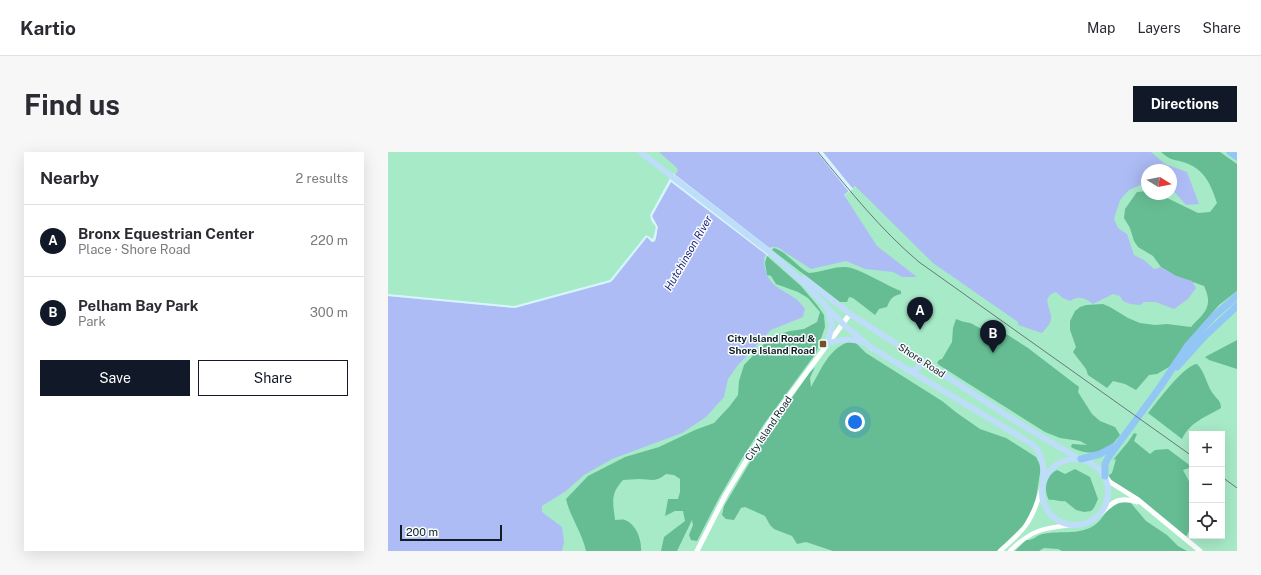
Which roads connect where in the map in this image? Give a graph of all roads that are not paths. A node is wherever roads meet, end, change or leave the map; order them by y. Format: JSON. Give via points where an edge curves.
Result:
{"nodes":[{"id":1,"x":640,"y":152,"type":"edge"},
{"id":2,"x":1230,"y":152,"type":"edge"},
{"id":3,"x":1237,"y":157,"type":"edge"},
{"id":4,"x":772,"y":254,"type":"junction"},
{"id":5,"x":1237,"y":296,"type":"edge"},
{"id":6,"x":826,"y":306,"type":"junction"},
{"id":7,"x":1237,"y":306,"type":"edge"},
{"id":8,"x":850,"y":314,"type":"junction"},
{"id":9,"x":843,"y":324,"type":"junction"},
{"id":10,"x":864,"y":343,"type":"junction"},
{"id":11,"x":828,"y":344,"type":"junction"},
{"id":12,"x":917,"y":356,"type":"junction"},
{"id":13,"x":908,"y":371,"type":"junction"},
{"id":14,"x":1160,"y":387,"type":"junction"},
{"id":15,"x":1119,"y":442,"type":"junction"},
{"id":16,"x":1079,"y":459,"type":"junction"},
{"id":17,"x":1105,"y":476,"type":"junction"},
{"id":18,"x":1043,"y":486,"type":"junction"},
{"id":19,"x":1141,"y":504,"type":"junction"},
{"id":20,"x":1100,"y":514,"type":"junction"},
{"id":21,"x":1072,"y":525,"type":"junction"},
{"id":22,"x":697,"y":551,"type":"edge"},
{"id":23,"x":1000,"y":551,"type":"edge"},
{"id":24,"x":1010,"y":551,"type":"edge"},
{"id":25,"x":1200,"y":551,"type":"edge"}],
"edges":[{"from":1,"to":4,"type":"main road","name":"Shore Road"},
{"from":2,"to":3,"type":"highway"},
{"from":4,"to":6,"type":"main road","name":"Shore Road"},
{"from":4,"to":8,"type":"main road","name":"Shore Road"},
{"from":5,"to":14,"type":"highway","via":[[1188,344]]},
{"from":6,"to":9,"type":"main road","name":"Shore Road"},
{"from":6,"to":11,"type":"main road","via":[[832,322]]},
{"from":7,"to":14,"type":"highway","via":[[1198,342]]},
{"from":8,"to":9,"type":"main road","name":"City Island Road"},
{"from":8,"to":12,"type":"main road","name":"Shore Road"},
{"from":9,"to":10,"type":"main road","name":"Shore Road"},
{"from":9,"to":11,"type":"main road","name":"City Island Road"},
{"from":10,"to":11,"type":"main road","via":[[843,339]]},
{"from":10,"to":13,"type":"main road","name":"Shore Road"},
{"from":11,"to":22,"type":"main road","name":"City Island Road","via":[[753,448]]},
{"from":12,"to":13,"type":"main road","via":[[919,367],[914,371]]},
{"from":12,"to":16,"type":"main road","name":"Shore Road","via":[[1017,422]]},
{"from":13,"to":18,"type":"main road","name":"Shore Road","via":[[1034,446],[1043,463]]},
{"from":14,"to":15,"type":"highway"},
{"from":15,"to":16,"type":"highway","via":[[1104,453]]},
{"from":15,"to":17,"type":"highway","via":[[1106,461]]},
{"from":16,"to":17,"type":"main road","via":[[1095,465]]},
{"from":16,"to":18,"type":"main road","via":[[1056,464],[1048,473]]},
{"from":17,"to":19,"type":"main road"},
{"from":17,"to":20,"type":"main road","via":[[1108,494]]},
{"from":18,"to":21,"type":"main road","via":[[1044,502],[1050,513],[1060,521]]},
{"from":18,"to":23,"type":"street","via":[[1028,523],[1020,534]]},
{"from":19,"to":20,"type":"main road","via":[[1127,499],[1120,500]]},
{"from":19,"to":25,"type":"main road"},
{"from":20,"to":21,"type":"main road","via":[[1089,522]]},
{"from":21,"to":24,"type":"street","via":[[1037,531],[1024,538]]}]}
